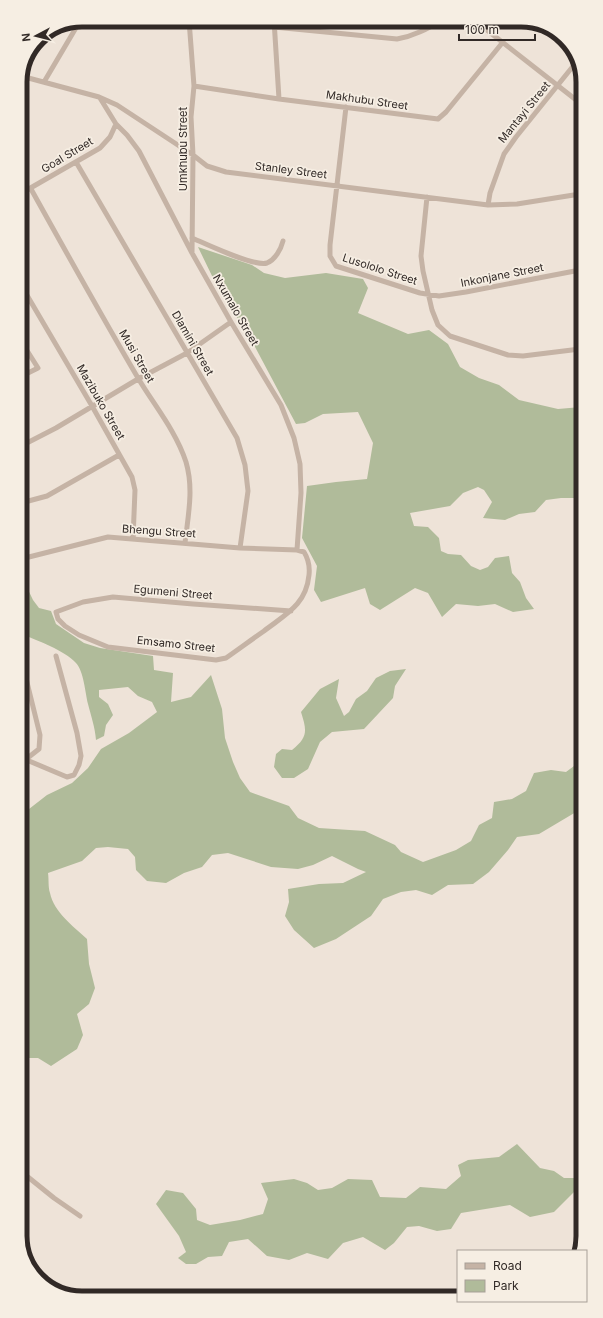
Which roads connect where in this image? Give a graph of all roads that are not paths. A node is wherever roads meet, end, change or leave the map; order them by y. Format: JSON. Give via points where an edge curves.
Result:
{"nodes":[{"id":1,"x":190,"y":27,"type":"edge"},
{"id":2,"x":274,"y":27,"type":"joint"},
{"id":3,"x":430,"y":27,"type":"edge"},
{"id":4,"x":483,"y":27,"type":"edge"},
{"id":5,"x":76,"y":28,"type":"edge"},
{"id":6,"x":503,"y":42,"type":"junction"},
{"id":7,"x":574,"y":66,"type":"edge"},
{"id":8,"x":27,"y":78,"type":"edge"},
{"id":9,"x":44,"y":82,"type":"junction"},
{"id":10,"x":194,"y":86,"type":"junction"},
{"id":11,"x":558,"y":86,"type":"junction"},
{"id":12,"x":99,"y":97,"type":"junction"},
{"id":13,"x":279,"y":99,"type":"junction"},
{"id":14,"x":576,"y":99,"type":"edge"},
{"id":15,"x":346,"y":107,"type":"junction"},
{"id":16,"x":116,"y":124,"type":"junction"},
{"id":17,"x":193,"y":155,"type":"junction"},
{"id":18,"x":76,"y":162,"type":"junction"},
{"id":19,"x":338,"y":185,"type":"junction"},
{"id":20,"x":31,"y":188,"type":"junction"},
{"id":21,"x":27,"y":190,"type":"edge"},
{"id":22,"x":576,"y":195,"type":"edge"},
{"id":23,"x":427,"y":197,"type":"junction"},
{"id":24,"x":488,"y":205,"type":"junction"},
{"id":25,"x":192,"y":238,"type":"junction"},
{"id":26,"x":284,"y":241,"type":"dead end"},
{"id":27,"x":192,"y":253,"type":"junction"},
{"id":28,"x":576,"y":271,"type":"edge"},
{"id":29,"x":428,"y":294,"type":"junction"},
{"id":30,"x":27,"y":295,"type":"edge"},
{"id":31,"x":231,"y":322,"type":"junction"},
{"id":32,"x":27,"y":349,"type":"edge"},
{"id":33,"x":576,"y":349,"type":"edge"},
{"id":34,"x":187,"y":353,"type":"junction"},
{"id":35,"x":27,"y":374,"type":"edge"},
{"id":36,"x":138,"y":379,"type":"junction"},
{"id":37,"x":92,"y":406,"type":"junction"},
{"id":38,"x":27,"y":443,"type":"edge"},
{"id":39,"x":119,"y":455,"type":"junction"},
{"id":40,"x":27,"y":501,"type":"edge"},
{"id":41,"x":133,"y":539,"type":"junction"},
{"id":42,"x":185,"y":543,"type":"junction"},
{"id":43,"x":240,"y":548,"type":"junction"},
{"id":44,"x":297,"y":550,"type":"junction"},
{"id":45,"x":27,"y":557,"type":"edge"},
{"id":46,"x":290,"y":611,"type":"junction"},
{"id":47,"x":56,"y":612,"type":"joint"},
{"id":48,"x":56,"y":656,"type":"dead end"},
{"id":49,"x":27,"y":682,"type":"edge"},
{"id":50,"x":27,"y":757,"type":"edge"},
{"id":51,"x":27,"y":760,"type":"edge"},
{"id":52,"x":27,"y":1176,"type":"edge"},
{"id":53,"x":80,"y":1216,"type":"dead end"}],
"edges":[{"from":1,"to":10,"type":"street","name":"Umkhubu Street"},
{"from":2,"to":3,"type":"street","via":[[397,39],[410,37]]},
{"from":2,"to":13,"type":"street"},
{"from":4,"to":6,"type":"street"},
{"from":5,"to":9,"type":"street"},
{"from":6,"to":11,"type":"street"},
{"from":6,"to":15,"type":"street","name":"Makhubu Street","via":[[438,119]]},
{"from":7,"to":11,"type":"street","name":"Mantayi Street"},
{"from":8,"to":9,"type":"street","name":"Stanley Street"},
{"from":9,"to":12,"type":"street","name":"Stanley Street"},
{"from":10,"to":13,"type":"street","name":"Makhubu Street"},
{"from":10,"to":17,"type":"street","name":"Umkhubu Street","via":[[191,117]]},
{"from":11,"to":14,"type":"street"},
{"from":11,"to":24,"type":"street","name":"Mantayi Street","via":[[504,154]]},
{"from":12,"to":16,"type":"street","name":"Nxumalo Street"},
{"from":12,"to":17,"type":"street","name":"Stanley Street","via":[[117,105]]},
{"from":13,"to":15,"type":"street","name":"Makhubu Street"},
{"from":15,"to":19,"type":"street","name":"Lusololo Street"},
{"from":16,"to":18,"type":"street","name":"Goal Street","via":[[100,148]]},
{"from":16,"to":27,"type":"street","name":"Nxumalo Street","via":[[138,151]]},
{"from":17,"to":19,"type":"street","name":"Stanley Street","via":[[207,166],[226,172]]},
{"from":17,"to":25,"type":"street","name":"Umkhubu Street"},
{"from":18,"to":20,"type":"street","name":"Goal Street"},
{"from":18,"to":34,"type":"street","name":"Dlamini Street"},
{"from":19,"to":23,"type":"street","name":"Stanley Street"},
{"from":19,"to":29,"type":"street","name":"Lusololo Street","via":[[330,245],[330,256],[336,266]]},
{"from":20,"to":21,"type":"street","name":"Goal Street"},
{"from":20,"to":36,"type":"street","name":"Musi Street"},
{"from":22,"to":24,"type":"street","name":"Stanley Street","via":[[517,204]]},
{"from":23,"to":24,"type":"street","name":"Stanley Street"},
{"from":23,"to":29,"type":"street","via":[[421,256]]},
{"from":25,"to":26,"type":"street","via":[[232,255],[262,264],[270,262]]},
{"from":25,"to":27,"type":"street","name":"Umkhubu Street"},
{"from":27,"to":31,"type":"street","name":"Nxumalo Street"},
{"from":28,"to":29,"type":"street","name":"Inkonjane Street","via":[[466,292],[439,296]]},
{"from":29,"to":33,"type":"street","via":[[438,324],[450,336],[508,356]]},
{"from":30,"to":37,"type":"street","name":"Mazibuko Street"},
{"from":31,"to":34,"type":"street"},
{"from":31,"to":44,"type":"street","name":"Nxumalo Street","via":[[281,405],[294,438],[300,464],[301,493]]},
{"from":32,"to":35,"type":"street","via":[[38,368]]},
{"from":34,"to":36,"type":"street"},
{"from":34,"to":43,"type":"street","name":"Dlamini Street","via":[[237,438],[245,465],[248,491]]},
{"from":36,"to":37,"type":"street"},
{"from":36,"to":42,"type":"street","name":"Musi Street","via":[[178,442],[186,462],[190,500]]},
{"from":37,"to":38,"type":"street"},
{"from":37,"to":39,"type":"street","name":"Mazibuko Street"},
{"from":39,"to":40,"type":"street","via":[[47,496]]},
{"from":39,"to":41,"type":"street","name":"Mazibuko Street","via":[[132,477],[135,490]]},
{"from":41,"to":42,"type":"street","name":"Bhengu Street"},
{"from":41,"to":45,"type":"street","name":"Bhengu Street","via":[[108,537]]},
{"from":42,"to":43,"type":"street","name":"Bhengu Street"},
{"from":43,"to":44,"type":"street","name":"Bhengu Street"},
{"from":44,"to":46,"type":"street","name":"Emsamo Street","via":[[304,552],[308,558],[309,579],[307,590]]},
{"from":46,"to":47,"type":"street","name":"Egumeni Street","via":[[113,597],[83,602]]},
{"from":46,"to":47,"type":"street","name":"Emsamo Street","via":[[226,658],[216,660],[108,647],[65,626],[58,620]]},
{"from":48,"to":51,"type":"street","via":[[77,733],[81,756],[79,766],[74,775],[67,777]]},
{"from":49,"to":50,"type":"street","via":[[40,735],[39,749]]},
{"from":52,"to":53,"type":"street"}]}
